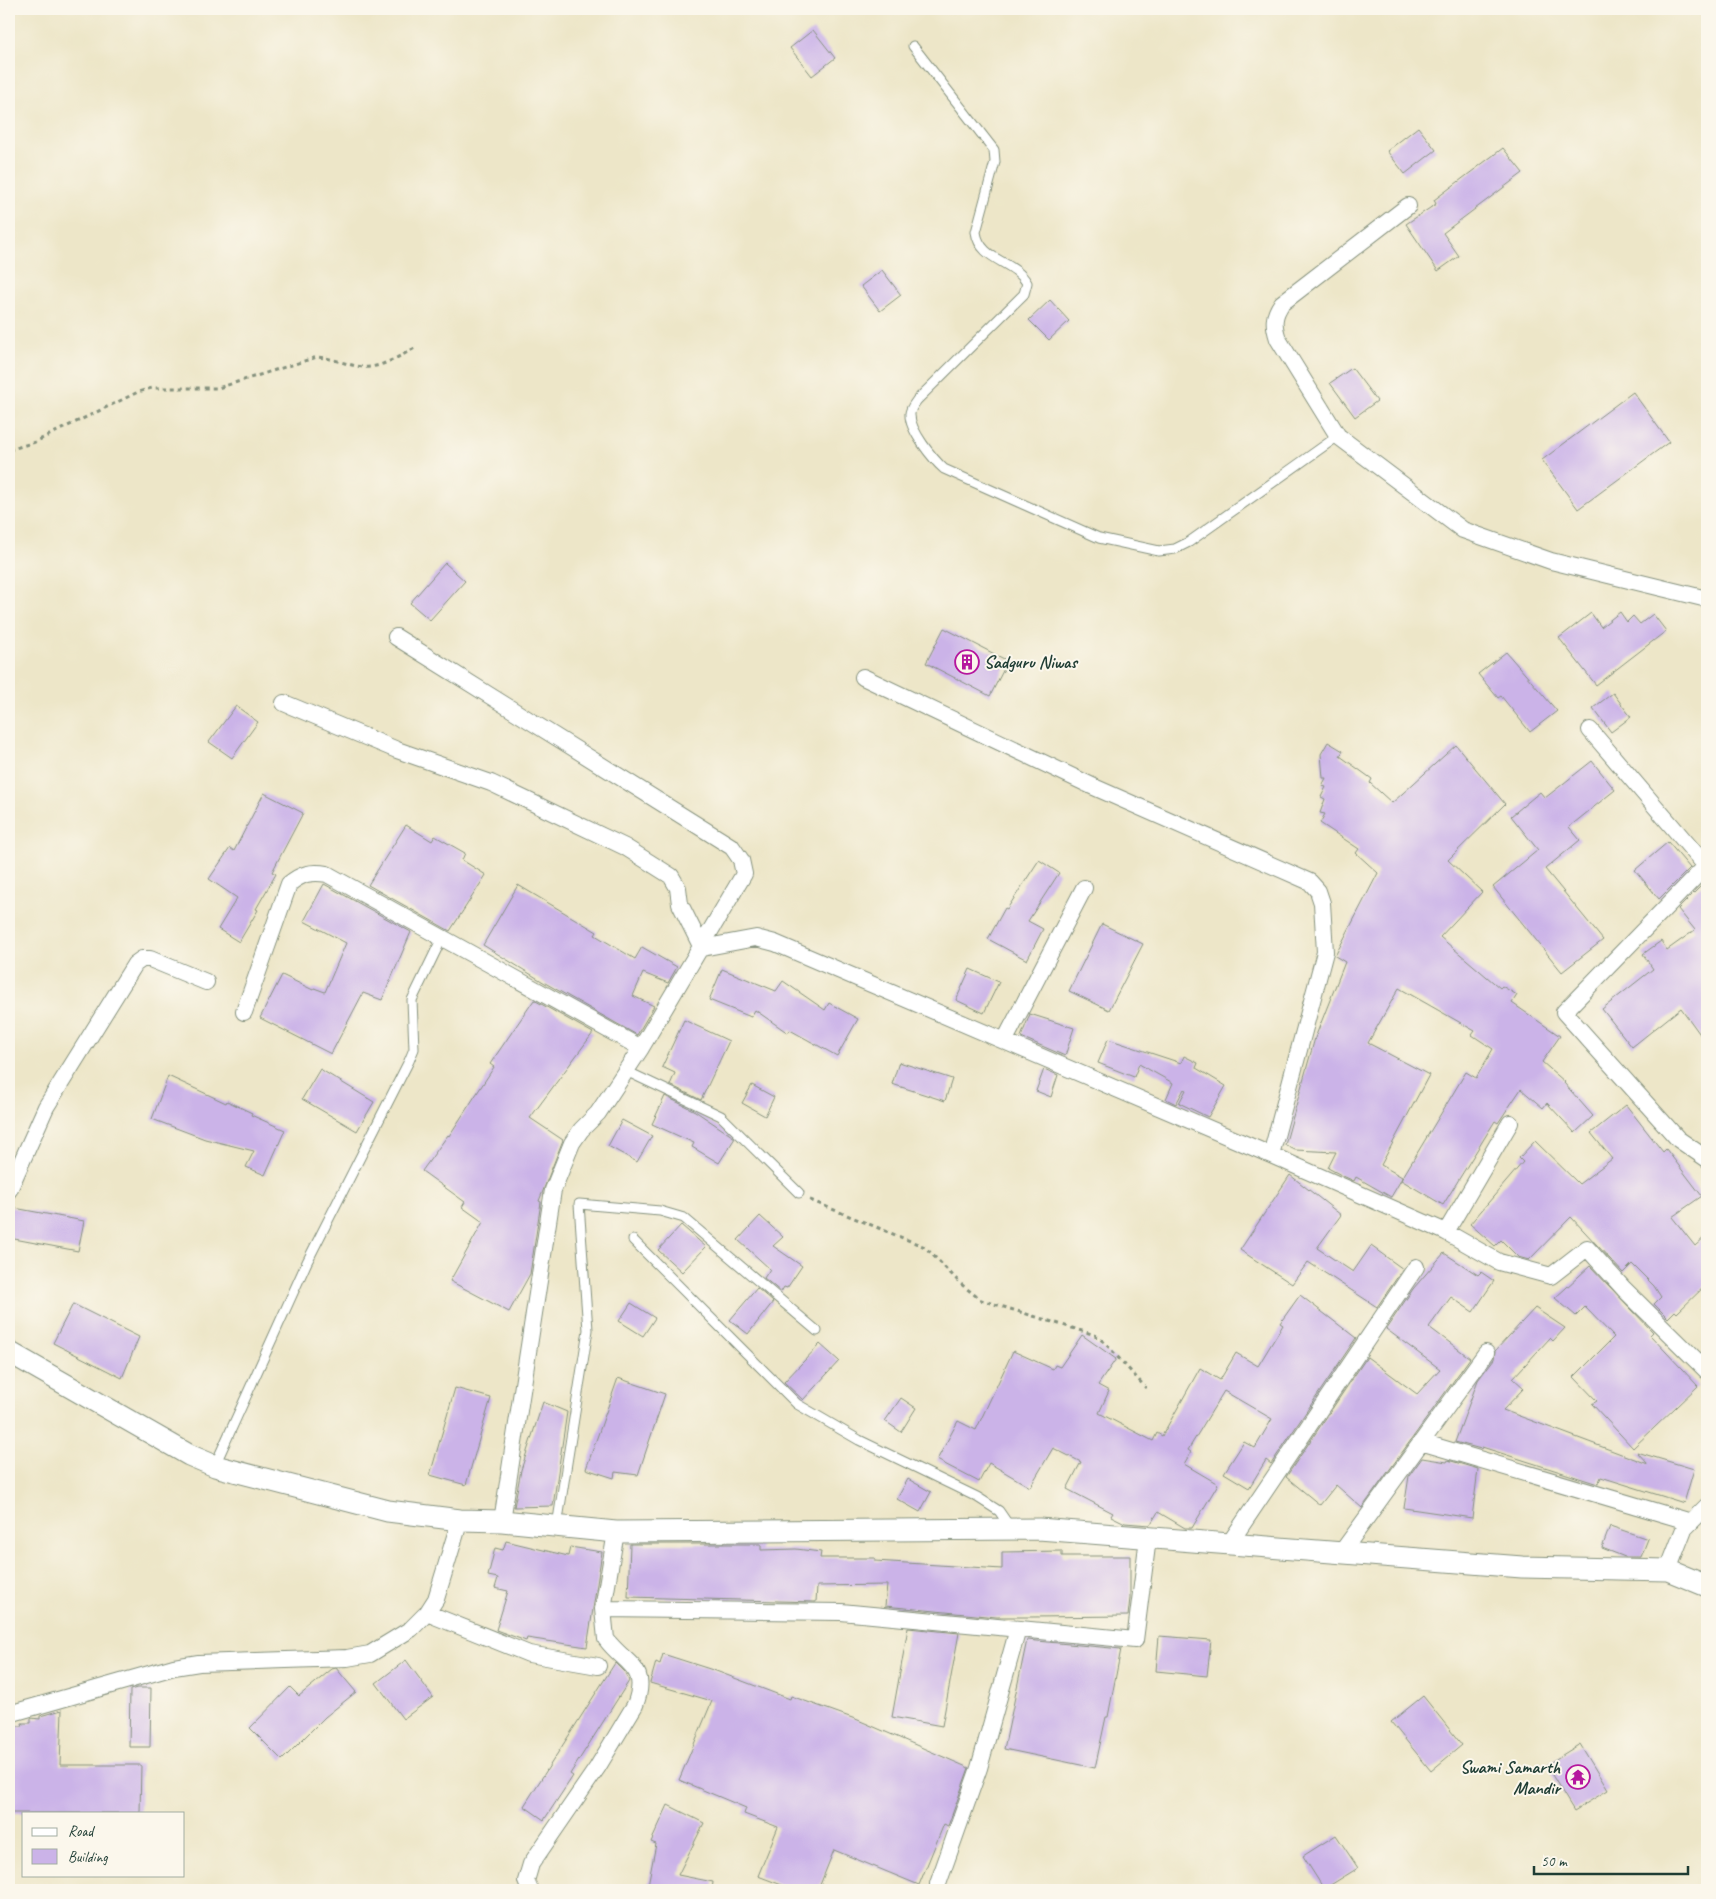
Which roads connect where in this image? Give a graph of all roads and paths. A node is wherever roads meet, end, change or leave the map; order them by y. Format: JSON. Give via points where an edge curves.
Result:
{"nodes":[{"id":1,"x":912,"y":46,"type":"dead end"},
{"id":2,"x":1408,"y":206,"type":"dead end"},
{"id":3,"x":417,"y":347,"type":"dead end"},
{"id":4,"x":1338,"y":436,"type":"junction"},
{"id":5,"x":9,"y":450,"type":"edge"},
{"id":6,"x":1707,"y":599,"type":"edge"},
{"id":7,"x":396,"y":637,"type":"dead end"},
{"id":8,"x":863,"y":677,"type":"dead end"},
{"id":9,"x":284,"y":704,"type":"dead end"},
{"id":10,"x":1590,"y":730,"type":"dead end"},
{"id":11,"x":1084,"y":888,"type":"dead end"},
{"id":12,"x":442,"y":938,"type":"junction"},
{"id":13,"x":702,"y":948,"type":"junction"},
{"id":14,"x":206,"y":982,"type":"dead end"},
{"id":15,"x":244,"y":1012,"type":"dead end"},
{"id":16,"x":1005,"y":1040,"type":"junction"},
{"id":17,"x":641,"y":1048,"type":"junction"},
{"id":18,"x":626,"y":1071,"type":"junction"},
{"id":19,"x":1510,"y":1124,"type":"dead end"},
{"id":20,"x":1271,"y":1154,"type":"junction"},
{"id":21,"x":1707,"y":1159,"type":"edge"},
{"id":22,"x":9,"y":1190,"type":"edge"},
{"id":23,"x":799,"y":1193,"type":"joint"},
{"id":24,"x":1446,"y":1232,"type":"junction"},
{"id":25,"x":633,"y":1240,"type":"dead end"},
{"id":26,"x":1416,"y":1267,"type":"dead end"},
{"id":27,"x":817,"y":1331,"type":"dead end"},
{"id":28,"x":9,"y":1352,"type":"edge"},
{"id":29,"x":1486,"y":1353,"type":"dead end"},
{"id":30,"x":1705,"y":1364,"type":"edge"},
{"id":31,"x":1146,"y":1388,"type":"dead end"},
{"id":32,"x":1421,"y":1442,"type":"junction"},
{"id":33,"x":214,"y":1466,"type":"junction"},
{"id":34,"x":1707,"y":1506,"type":"edge"},
{"id":35,"x":460,"y":1520,"type":"junction"},
{"id":36,"x":502,"y":1521,"type":"junction"},
{"id":37,"x":1691,"y":1522,"type":"junction"},
{"id":38,"x":557,"y":1526,"type":"junction"},
{"id":39,"x":1011,"y":1530,"type":"junction"},
{"id":40,"x":616,"y":1532,"type":"junction"},
{"id":41,"x":1148,"y":1538,"type":"junction"},
{"id":42,"x":1229,"y":1544,"type":"junction"},
{"id":43,"x":1341,"y":1553,"type":"junction"},
{"id":44,"x":1668,"y":1570,"type":"junction"},
{"id":45,"x":1707,"y":1586,"type":"edge"},
{"id":46,"x":603,"y":1609,"type":"junction"},
{"id":47,"x":427,"y":1613,"type":"junction"},
{"id":48,"x":1018,"y":1629,"type":"junction"},
{"id":49,"x":598,"y":1666,"type":"dead end"},
{"id":50,"x":9,"y":1714,"type":"edge"},
{"id":51,"x":530,"y":1890,"type":"edge"},
{"id":52,"x":938,"y":1890,"type":"edge"}],
"edges":[{"from":1,"to":4,"type":"lane","via":[[994,150],[995,162],[976,232],[977,243],[984,252],[1014,269],[1027,283],[1024,294],[916,400],[910,412],[912,425],[944,470],[1099,538],[1159,551],[1175,549],[1188,542]]},
{"from":2,"to":4,"type":"street","via":[[1282,303],[1274,314],[1278,339]]},
{"from":3,"to":5,"type":"path","via":[[377,366],[362,367],[317,357],[218,388],[152,388],[35,442]]},
{"from":4,"to":6,"type":"street","via":[[1463,530],[1551,561]]},
{"from":7,"to":13,"type":"street","via":[[732,847],[741,860],[744,874]]},
{"from":8,"to":20,"type":"street","via":[[1094,787],[1310,882],[1318,891],[1322,903],[1325,952]]},
{"from":9,"to":13,"type":"street","via":[[397,750],[492,783],[625,847],[671,876],[678,888],[680,904]]},
{"from":10,"to":21,"type":"street","via":[[1706,866],[1564,1012],[1678,1139]]},
{"from":11,"to":16,"type":"street"},
{"from":12,"to":15,"type":"street","via":[[327,874],[314,872],[299,876],[289,884]]},
{"from":12,"to":17,"type":"street"},
{"from":12,"to":33,"type":"lane","via":[[412,1000],[414,1049],[409,1061],[308,1262]]},
{"from":13,"to":16,"type":"street","via":[[756,938],[775,943]]},
{"from":13,"to":17,"type":"street"},
{"from":14,"to":22,"type":"street","via":[[150,959],[142,959],[135,964],[46,1107]]},
{"from":16,"to":20,"type":"street"},
{"from":17,"to":18,"type":"street"},
{"from":18,"to":23,"type":"lane","via":[[721,1116]]},
{"from":18,"to":36,"type":"street","via":[[598,1113],[572,1143],[553,1190]]},
{"from":19,"to":24,"type":"street"},
{"from":20,"to":24,"type":"street"},
{"from":23,"to":31,"type":"path","via":[[925,1247],[981,1300],[1095,1335]]},
{"from":24,"to":30,"type":"street","via":[[1499,1262],[1550,1276],[1587,1248],[1624,1289]]},
{"from":25,"to":39,"type":"lane","via":[[797,1404],[859,1440],[976,1497],[999,1511]]},
{"from":26,"to":42,"type":"street"},
{"from":27,"to":38,"type":"lane","via":[[684,1218],[660,1211],[579,1204],[588,1330]]},
{"from":28,"to":33,"type":"street","via":[[175,1448]]},
{"from":29,"to":32,"type":"street"},
{"from":32,"to":37,"type":"street"},
{"from":32,"to":43,"type":"street"},
{"from":33,"to":35,"type":"street","via":[[388,1511]]},
{"from":34,"to":37,"type":"street"},
{"from":35,"to":36,"type":"street"},
{"from":35,"to":47,"type":"street","via":[[436,1599]]},
{"from":36,"to":38,"type":"street"},
{"from":37,"to":44,"type":"street","via":[[1684,1529]]},
{"from":38,"to":40,"type":"street"},
{"from":39,"to":40,"type":"street"},
{"from":39,"to":41,"type":"street","via":[[1039,1529]]},
{"from":40,"to":46,"type":"street"},
{"from":41,"to":42,"type":"street"},
{"from":41,"to":48,"type":"street","via":[[1135,1640]]},
{"from":42,"to":43,"type":"street"},
{"from":43,"to":44,"type":"street","via":[[1522,1567]]},
{"from":44,"to":45,"type":"street"},
{"from":46,"to":48,"type":"street","via":[[841,1612]]},
{"from":46,"to":51,"type":"street","via":[[606,1639],[637,1669],[641,1681],[640,1694],[596,1768],[531,1864],[526,1881]]},
{"from":47,"to":49,"type":"street","via":[[529,1654]]},
{"from":47,"to":50,"type":"street","via":[[410,1629],[370,1654],[347,1658],[174,1666]]},
{"from":48,"to":52,"type":"street","via":[[979,1768]]}]}
